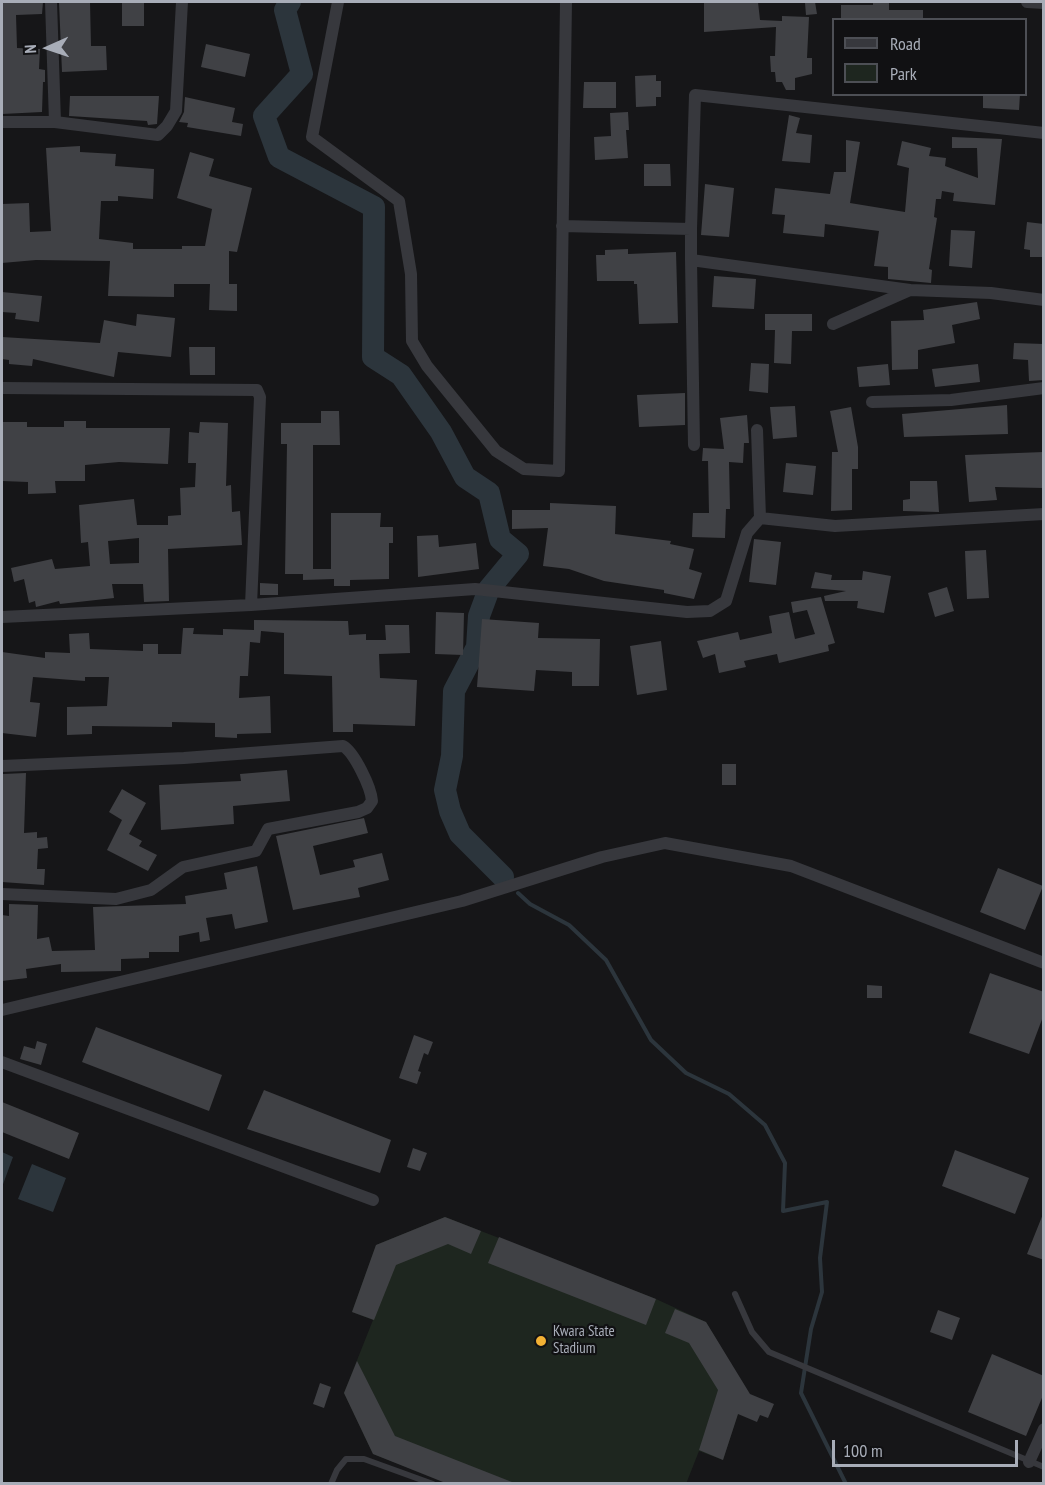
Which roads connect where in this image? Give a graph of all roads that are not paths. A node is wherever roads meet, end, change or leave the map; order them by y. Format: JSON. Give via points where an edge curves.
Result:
{"nodes":[{"id":1,"x":51,"y":2,"type":"edge"},
{"id":2,"x":182,"y":2,"type":"edge"},
{"id":3,"x":338,"y":2,"type":"edge"},
{"id":4,"x":566,"y":2,"type":"edge"},
{"id":5,"x":1026,"y":2,"type":"edge"},
{"id":6,"x":1044,"y":3,"type":"edge"},
{"id":7,"x":2,"y":122,"type":"edge"},
{"id":8,"x":55,"y":122,"type":"junction"},
{"id":9,"x":1044,"y":133,"type":"edge"},
{"id":10,"x":562,"y":226,"type":"junction"},
{"id":11,"x":691,"y":229,"type":"junction"},
{"id":12,"x":691,"y":261,"type":"junction"},
{"id":13,"x":910,"y":290,"type":"junction"},
{"id":14,"x":1044,"y":300,"type":"edge"},
{"id":15,"x":833,"y":324,"type":"dead end"},
{"id":16,"x":2,"y":388,"type":"edge"},
{"id":17,"x":1044,"y":388,"type":"edge"},
{"id":18,"x":872,"y":402,"type":"dead end"},
{"id":19,"x":758,"y":430,"type":"dead end"},
{"id":20,"x":694,"y":445,"type":"dead end"},
{"id":21,"x":1044,"y":514,"type":"edge"},
{"id":22,"x":760,"y":518,"type":"junction"},
{"id":23,"x":251,"y":605,"type":"junction"},
{"id":24,"x":2,"y":617,"type":"edge"},
{"id":25,"x":2,"y":766,"type":"edge"},
{"id":26,"x":2,"y":894,"type":"edge"},
{"id":27,"x":1044,"y":963,"type":"edge"},
{"id":28,"x":2,"y":1010,"type":"edge"},
{"id":29,"x":2,"y":1062,"type":"edge"},
{"id":30,"x":373,"y":1200,"type":"dead end"},
{"id":31,"x":735,"y":1294,"type":"dead end"},
{"id":32,"x":1044,"y":1429,"type":"edge"},
{"id":33,"x":1029,"y":1462,"type":"junction"},
{"id":34,"x":1044,"y":1467,"type":"edge"},
{"id":35,"x":331,"y":1484,"type":"edge"},
{"id":36,"x":433,"y":1484,"type":"edge"}],
"edges":[{"from":1,"to":8,"type":"street"},
{"from":2,"to":8,"type":"street","via":[[176,111],[158,135]]},
{"from":3,"to":10,"type":"street","via":[[312,137],[399,201],[411,274],[412,342],[496,451],[524,469],[559,471]]},
{"from":4,"to":10,"type":"street"},
{"from":5,"to":6,"type":"street"},
{"from":7,"to":8,"type":"street"},
{"from":9,"to":11,"type":"street","via":[[695,95]]},
{"from":10,"to":11,"type":"street"},
{"from":11,"to":12,"type":"street"},
{"from":12,"to":13,"type":"street"},
{"from":12,"to":20,"type":"street"},
{"from":13,"to":14,"type":"street","via":[[991,293]]},
{"from":13,"to":15,"type":"street"},
{"from":16,"to":23,"type":"street","via":[[257,390],[260,397]]},
{"from":17,"to":18,"type":"street","via":[[951,400]]},
{"from":19,"to":22,"type":"street"},
{"from":21,"to":22,"type":"street","via":[[835,526]]},
{"from":22,"to":23,"type":"street","via":[[747,533],[726,601],[710,611],[687,612],[489,589]]},
{"from":23,"to":24,"type":"street"},
{"from":25,"to":26,"type":"street","via":[[343,746],[348,748],[362,774],[372,801],[358,812],[268,829],[256,851],[183,867],[151,890],[116,899]]},
{"from":27,"to":28,"type":"street","via":[[791,867],[665,843],[602,856],[462,901]]},
{"from":29,"to":30,"type":"street"},
{"from":31,"to":33,"type":"lane","via":[[752,1332],[769,1352]]},
{"from":32,"to":33,"type":"street"},
{"from":33,"to":34,"type":"lane"},
{"from":35,"to":36,"type":"lane","via":[[346,1459],[364,1458]]}]}
